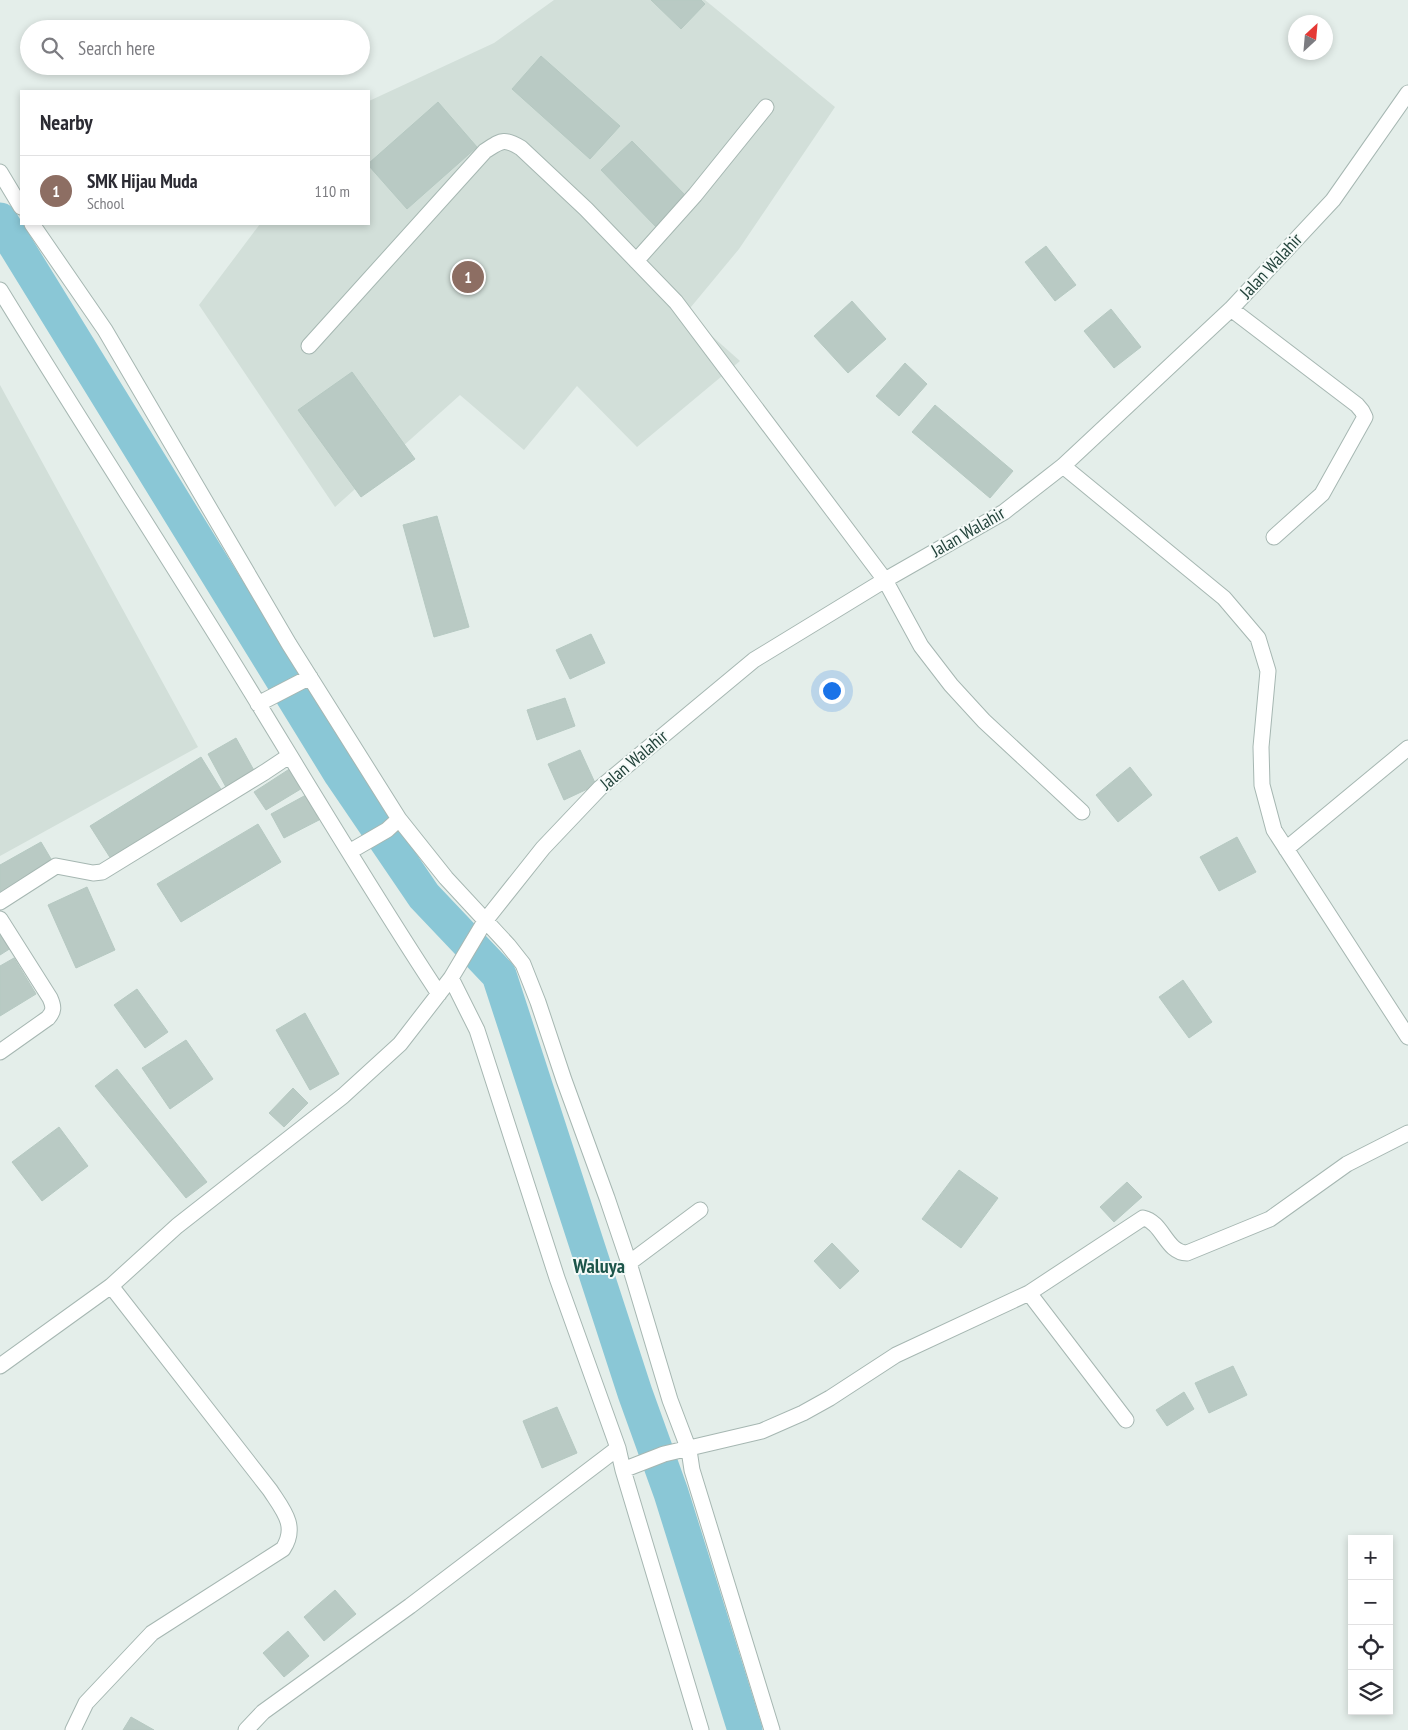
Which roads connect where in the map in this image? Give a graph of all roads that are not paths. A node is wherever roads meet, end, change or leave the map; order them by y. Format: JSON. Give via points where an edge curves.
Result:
{"nodes":[{"id":1,"x":1408,"y":94,"type":"edge"},
{"id":2,"x":766,"y":108,"type":"dead end"},
{"id":3,"x":0,"y":172,"type":"edge"},
{"id":4,"x":20,"y":205,"type":"edge"},
{"id":5,"x":33,"y":225,"type":"edge"},
{"id":6,"x":636,"y":261,"type":"junction"},
{"id":7,"x":0,"y":290,"type":"edge"},
{"id":8,"x":1231,"y":309,"type":"junction"},
{"id":9,"x":309,"y":346,"type":"dead end"},
{"id":10,"x":1063,"y":466,"type":"junction"},
{"id":11,"x":1274,"y":537,"type":"dead end"},
{"id":12,"x":885,"y":580,"type":"junction"},
{"id":13,"x":304,"y":679,"type":"junction"},
{"id":14,"x":260,"y":702,"type":"junction"},
{"id":15,"x":1408,"y":748,"type":"edge"},
{"id":16,"x":289,"y":756,"type":"junction"},
{"id":17,"x":1082,"y":812,"type":"dead end"},
{"id":18,"x":399,"y":819,"type":"junction"},
{"id":19,"x":1286,"y":849,"type":"junction"},
{"id":20,"x":353,"y":850,"type":"junction"},
{"id":21,"x":0,"y":902,"type":"edge"},
{"id":22,"x":0,"y":920,"type":"edge"},
{"id":23,"x":483,"y":924,"type":"junction"},
{"id":24,"x":455,"y":973,"type":"junction"},
{"id":25,"x":439,"y":994,"type":"junction"},
{"id":26,"x":1408,"y":1037,"type":"edge"},
{"id":27,"x":0,"y":1052,"type":"edge"},
{"id":28,"x":1408,"y":1133,"type":"edge"},
{"id":29,"x":700,"y":1210,"type":"dead end"},
{"id":30,"x":629,"y":1263,"type":"junction"},
{"id":31,"x":111,"y":1286,"type":"junction"},
{"id":32,"x":1029,"y":1293,"type":"junction"},
{"id":33,"x":0,"y":1366,"type":"edge"},
{"id":34,"x":1126,"y":1420,"type":"dead end"},
{"id":35,"x":618,"y":1448,"type":"junction"},
{"id":36,"x":689,"y":1450,"type":"junction"},
{"id":37,"x":627,"y":1468,"type":"junction"},
{"id":38,"x":73,"y":1730,"type":"edge"},
{"id":39,"x":246,"y":1730,"type":"edge"},
{"id":40,"x":701,"y":1730,"type":"edge"},
{"id":41,"x":772,"y":1730,"type":"edge"}],
"edges":[{"from":1,"to":8,"type":"street","name":"Jalan Walahir","via":[[1333,200]]},
{"from":2,"to":6,"type":"street"},
{"from":3,"to":4,"type":"street"},
{"from":5,"to":13,"type":"street","via":[[105,330],[284,636]]},
{"from":6,"to":9,"type":"street","via":[[530,155],[510,141],[501,141],[485,152]]},
{"from":6,"to":12,"type":"street","via":[[676,302]]},
{"from":7,"to":14,"type":"street"},
{"from":8,"to":10,"type":"street","name":"Jalan Walahir"},
{"from":8,"to":11,"type":"street","via":[[1357,405],[1364,417],[1322,494]]},
{"from":10,"to":12,"type":"street","name":"Jalan Walahir","via":[[1004,512]]},
{"from":10,"to":19,"type":"street","via":[[1224,598],[1258,638],[1268,671],[1260,747],[1262,785],[1274,830]]},
{"from":12,"to":17,"type":"street","via":[[921,646],[951,685],[984,721]]},
{"from":12,"to":23,"type":"street","name":"Jalan Walahir","via":[[754,660],[600,788],[543,848]]},
{"from":13,"to":14,"type":"street"},
{"from":13,"to":18,"type":"street"},
{"from":14,"to":16,"type":"street"},
{"from":15,"to":19,"type":"street"},
{"from":16,"to":20,"type":"street"},
{"from":16,"to":21,"type":"street","via":[[102,872],[93,874],[56,866]]},
{"from":18,"to":20,"type":"street"},
{"from":18,"to":23,"type":"street"},
{"from":19,"to":26,"type":"street"},
{"from":20,"to":25,"type":"street"},
{"from":22,"to":27,"type":"street","via":[[50,998],[53,1012]]},
{"from":23,"to":24,"type":"street","name":"Jalan Walahir"},
{"from":23,"to":30,"type":"street","via":[[508,945],[523,964]]},
{"from":24,"to":25,"type":"street","name":"Jalan Walahir"},
{"from":24,"to":35,"type":"street","via":[[477,1030],[557,1278]]},
{"from":25,"to":31,"type":"street","name":"Jalan Walahir","via":[[400,1044],[343,1096],[177,1226]]},
{"from":28,"to":32,"type":"street","via":[[1346,1164],[1270,1220],[1240,1233],[1182,1253],[1154,1223],[1144,1218]]},
{"from":29,"to":30,"type":"street"},
{"from":30,"to":36,"type":"street","via":[[670,1400]]},
{"from":31,"to":33,"type":"street","name":"Jalan Walahir"},
{"from":31,"to":38,"type":"street","via":[[270,1490],[284,1512],[290,1533],[283,1550],[152,1633],[86,1703]]},
{"from":32,"to":34,"type":"street"},
{"from":32,"to":36,"type":"street","via":[[896,1355],[803,1413],[762,1431]]},
{"from":35,"to":37,"type":"street"},
{"from":35,"to":39,"type":"street","via":[[410,1606],[263,1712]]},
{"from":36,"to":37,"type":"street","via":[[664,1454]]},
{"from":36,"to":41,"type":"street","via":[[692,1470]]},
{"from":37,"to":40,"type":"street"}]}
